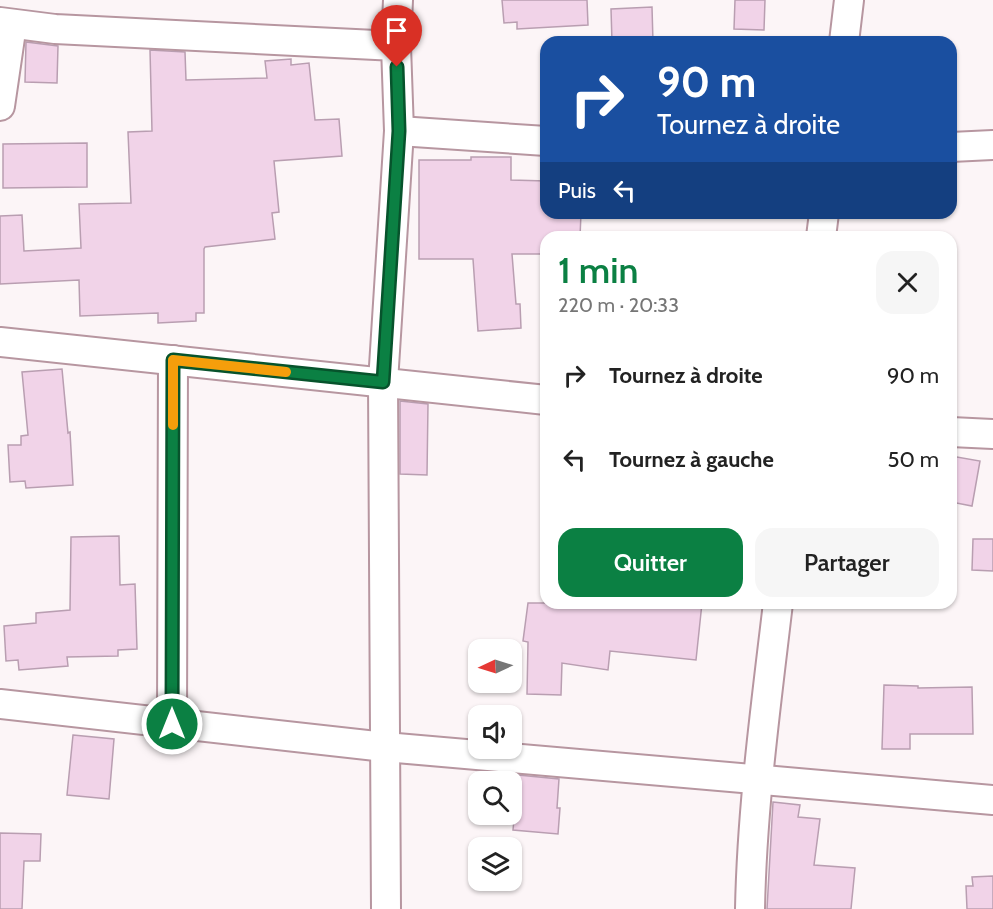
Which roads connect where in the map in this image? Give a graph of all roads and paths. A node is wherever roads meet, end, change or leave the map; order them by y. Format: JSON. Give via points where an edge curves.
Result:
{"nodes":[{"id":1,"x":398,"y":0,"type":"edge"},
{"id":2,"x":849,"y":0,"type":"edge"},
{"id":3,"x":6,"y":23,"type":"edge"},
{"id":4,"x":845,"y":36,"type":"edge"},
{"id":5,"x":396,"y":46,"type":"junction"},
{"id":6,"x":0,"y":106,"type":"edge"},
{"id":7,"x":399,"y":131,"type":"junction"},
{"id":8,"x":540,"y":141,"type":"edge"},
{"id":9,"x":993,"y":145,"type":"edge"},
{"id":10,"x":957,"y":147,"type":"edge"},
{"id":11,"x":0,"y":342,"type":"edge"},
{"id":12,"x":173,"y":360,"type":"junction"},
{"id":13,"x":383,"y":382,"type":"junction"},
{"id":14,"x":540,"y":399,"type":"edge"},
{"id":15,"x":957,"y":432,"type":"edge"},
{"id":16,"x":993,"y":434,"type":"edge"},
{"id":17,"x":777,"y":609,"type":"edge"},
{"id":18,"x":0,"y":704,"type":"edge"},
{"id":19,"x":172,"y":724,"type":"junction"},
{"id":20,"x":385,"y":747,"type":"junction"},
{"id":21,"x":758,"y":779,"type":"junction"},
{"id":22,"x":993,"y":800,"type":"edge"},
{"id":23,"x":387,"y":909,"type":"edge"},
{"id":24,"x":750,"y":909,"type":"edge"}],
"edges":[{"from":1,"to":5,"type":"street"},
{"from":2,"to":4,"type":"street"},
{"from":3,"to":5,"type":"street","via":[[55,29]]},
{"from":3,"to":6,"type":"street"},
{"from":5,"to":7,"type":"street"},
{"from":7,"to":8,"type":"street"},
{"from":7,"to":13,"type":"street"},
{"from":9,"to":10,"type":"street"},
{"from":11,"to":12,"type":"street"},
{"from":12,"to":13,"type":"street"},
{"from":12,"to":19,"type":"street"},
{"from":13,"to":14,"type":"street"},
{"from":13,"to":20,"type":"street"},
{"from":15,"to":16,"type":"street"},
{"from":17,"to":21,"type":"street"},
{"from":18,"to":19,"type":"street"},
{"from":19,"to":20,"type":"street"},
{"from":20,"to":21,"type":"street"},
{"from":20,"to":23,"type":"street"},
{"from":21,"to":22,"type":"street"},
{"from":21,"to":24,"type":"street"}]}
